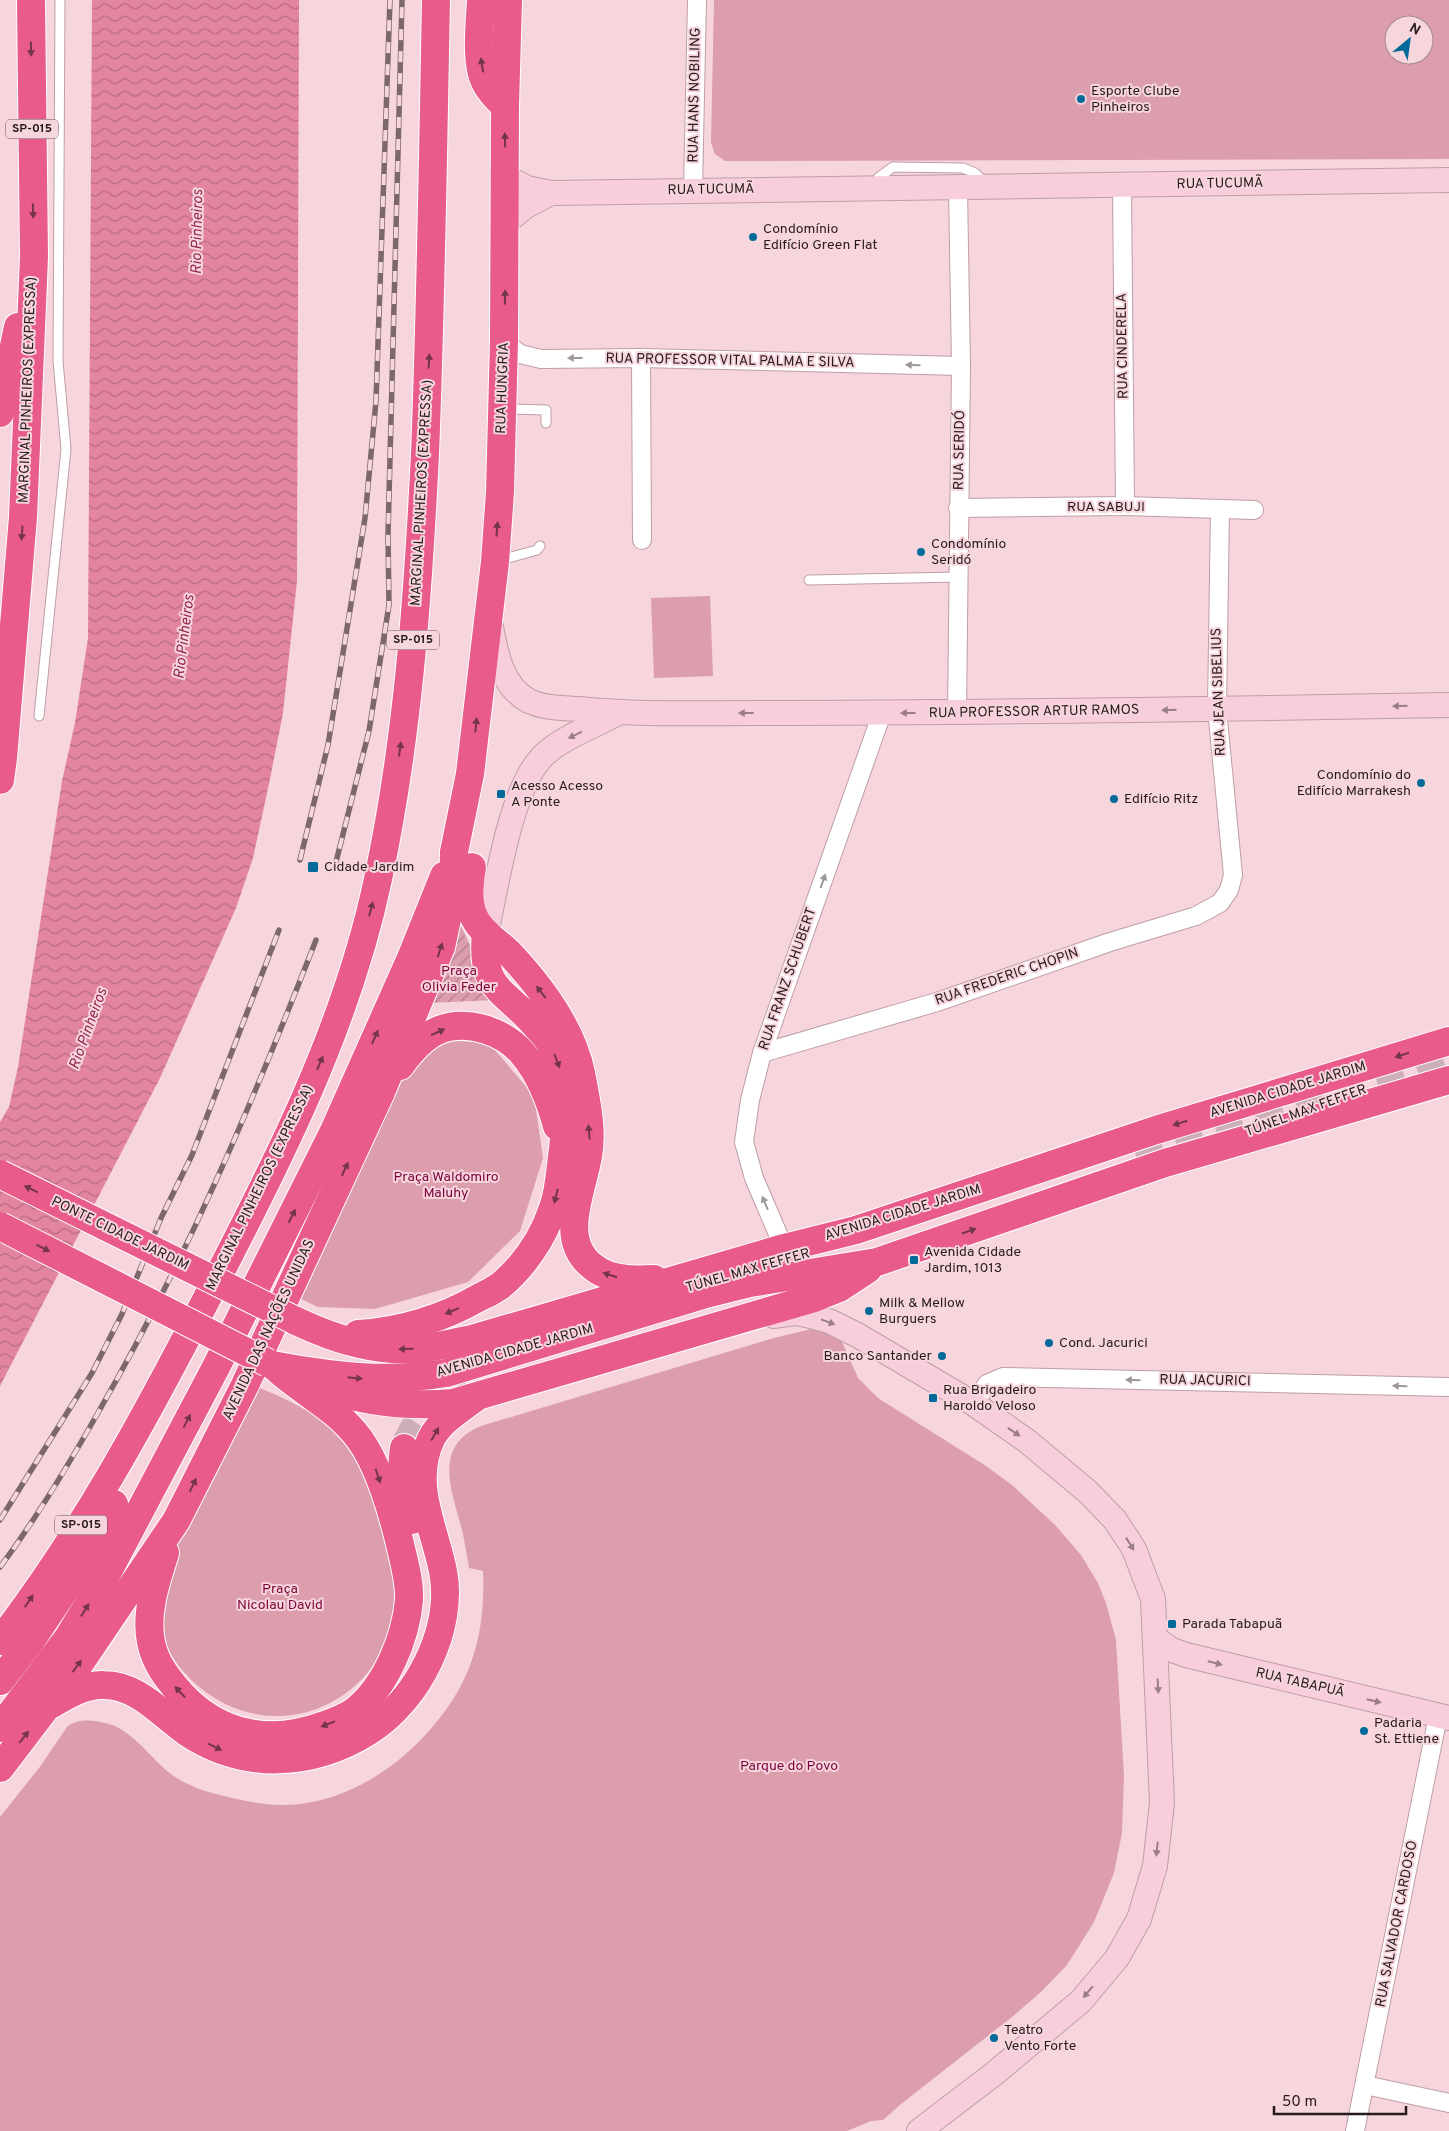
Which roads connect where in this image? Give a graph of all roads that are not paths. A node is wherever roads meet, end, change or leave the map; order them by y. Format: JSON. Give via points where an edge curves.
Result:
{"nodes":[{"id":1,"x":30,"y":0,"type":"edge"},
{"id":2,"x":60,"y":0,"type":"edge"},
{"id":3,"x":436,"y":0,"type":"edge"},
{"id":4,"x":481,"y":0,"type":"edge"},
{"id":5,"x":508,"y":0,"type":"edge"},
{"id":6,"x":697,"y":0,"type":"edge"},
{"id":7,"x":505,"y":106,"type":"junction"},
{"id":8,"x":506,"y":177,"type":"junction"},
{"id":9,"x":1449,"y":180,"type":"edge"},
{"id":10,"x":1122,"y":186,"type":"junction"},
{"id":11,"x":958,"y":188,"type":"junction"},
{"id":12,"x":990,"y":188,"type":"junction"},
{"id":13,"x":870,"y":189,"type":"junction"},
{"id":14,"x":693,"y":190,"type":"junction"},
{"id":15,"x":551,"y":194,"type":"junction"},
{"id":16,"x":505,"y":223,"type":"junction"},
{"id":17,"x":34,"y":257,"type":"junction"},
{"id":18,"x":504,"y":340,"type":"junction"},
{"id":19,"x":641,"y":358,"type":"junction"},
{"id":20,"x":961,"y":366,"type":"junction"},
{"id":21,"x":502,"y":408,"type":"junction"},
{"id":22,"x":0,"y":413,"type":"edge"},
{"id":23,"x":546,"y":423,"type":"dead end"},
{"id":24,"x":1125,"y":506,"type":"junction"},
{"id":25,"x":958,"y":508,"type":"junction"},
{"id":26,"x":1220,"y":509,"type":"junction"},
{"id":27,"x":1254,"y":510,"type":"dead end"},
{"id":28,"x":642,"y":540,"type":"dead end"},
{"id":29,"x":540,"y":546,"type":"dead end"},
{"id":30,"x":495,"y":562,"type":"junction"},
{"id":31,"x":958,"y":578,"type":"junction"},
{"id":32,"x":809,"y":580,"type":"dead end"},
{"id":33,"x":488,"y":611,"type":"junction"},
{"id":34,"x":1449,"y":705,"type":"edge"},
{"id":35,"x":1217,"y":709,"type":"junction"},
{"id":36,"x":618,"y":713,"type":"junction"},
{"id":37,"x":882,"y":713,"type":"junction"},
{"id":38,"x":957,"y":713,"type":"junction"},
{"id":39,"x":38,"y":716,"type":"dead end"},
{"id":40,"x":470,"y":774,"type":"junction"},
{"id":41,"x":0,"y":780,"type":"edge"},
{"id":42,"x":454,"y":852,"type":"junction"},
{"id":43,"x":1233,"y":875,"type":"joint"},
{"id":44,"x":486,"y":933,"type":"junction"},
{"id":45,"x":1449,"y":1041,"type":"edge"},
{"id":46,"x":762,"y":1052,"type":"junction"},
{"id":47,"x":1449,"y":1063,"type":"edge"},
{"id":48,"x":1449,"y":1080,"type":"edge"},
{"id":49,"x":381,"y":1092,"type":"junction"},
{"id":50,"x":563,"y":1148,"type":"junction"},
{"id":51,"x":1136,"y":1156,"type":"tunnel mouth"},
{"id":52,"x":1165,"y":1164,"type":"junction"},
{"id":53,"x":0,"y":1174,"type":"edge"},
{"id":54,"x":0,"y":1226,"type":"edge"},
{"id":55,"x":784,"y":1248,"type":"junction"},
{"id":56,"x":877,"y":1262,"type":"junction"},
{"id":57,"x":675,"y":1280,"type":"junction"},
{"id":58,"x":746,"y":1318,"type":"junction"},
{"id":59,"x":294,"y":1320,"type":"joint"},
{"id":60,"x":327,"y":1336,"type":"junction"},
{"id":61,"x":472,"y":1339,"type":"junction"},
{"id":62,"x":270,"y":1364,"type":"junction"},
{"id":63,"x":1449,"y":1387,"type":"edge"},
{"id":64,"x":470,"y":1391,"type":"junction"},
{"id":65,"x":151,"y":1403,"type":"junction"},
{"id":66,"x":974,"y":1404,"type":"junction"},
{"id":67,"x":404,"y":1448,"type":"tunnel mouth"},
{"id":68,"x":176,"y":1521,"type":"junction"},
{"id":69,"x":1155,"y":1638,"type":"junction"},
{"id":70,"x":0,"y":1641,"type":"edge"},
{"id":71,"x":38,"y":1679,"type":"junction"},
{"id":72,"x":0,"y":1681,"type":"edge"},
{"id":73,"x":0,"y":1705,"type":"edge"},
{"id":74,"x":49,"y":1706,"type":"junction"},
{"id":75,"x":1444,"y":1717,"type":"edge"},
{"id":76,"x":0,"y":1728,"type":"edge"},
{"id":77,"x":336,"y":1748,"type":"junction"},
{"id":78,"x":0,"y":1768,"type":"edge"},
{"id":79,"x":1365,"y":2085,"type":"junction"},
{"id":80,"x":1449,"y":2103,"type":"edge"},
{"id":81,"x":919,"y":2131,"type":"edge"},
{"id":82,"x":1355,"y":2131,"type":"edge"}],
"edges":[{"from":1,"to":17,"type":"highway","name":"MARGINAL PINHEIROS (EXPRESSA)","number":"SP-015","one_way":true},
{"from":2,"to":39,"type":"lane","via":[[58,361],[66,449]]},
{"from":65,"to":3,"type":"highway","name":"MARGINAL PINHEIROS (EXPRESSA)","number":"SP-015","one_way":true,"via":[[283,1148],[324,1053],[357,960],[378,881],[410,680],[420,552],[430,329]]},
{"from":7,"to":4,"type":"highway","one_way":true,"via":[[484,80],[480,58]]},
{"from":5,"to":7,"type":"highway","name":"RUA HUNGRIA"},
{"from":6,"to":14,"type":"street","name":"RUA HANS NOBILING"},
{"from":8,"to":7,"type":"highway","name":"RUA HUNGRIA","one_way":true},
{"from":8,"to":15,"type":"street","name":"RUA TUCUMÃ","via":[[527,188]]},
{"from":8,"to":16,"type":"highway","name":"RUA HUNGRIA"},
{"from":9,"to":10,"type":"street","name":"RUA TUCUMÃ"},
{"from":10,"to":12,"type":"street","name":"RUA TUCUMÃ"},
{"from":10,"to":24,"type":"street","name":"RUA CINDERELA"},
{"from":11,"to":12,"type":"street","name":"RUA TUCUMÃ"},
{"from":11,"to":13,"type":"street","name":"RUA TUCUMÃ"},
{"from":11,"to":20,"type":"street","name":"RUA SERIDÓ"},
{"from":12,"to":13,"type":"lane","via":[[975,173],[963,168],[893,168],[878,178]]},
{"from":13,"to":14,"type":"street","name":"RUA TUCUMÃ"},
{"from":14,"to":15,"type":"street","name":"RUA TUCUMÃ"},
{"from":15,"to":16,"type":"street","name":"RUA TUCUMÃ","via":[[526,206]]},
{"from":18,"to":16,"type":"highway","name":"RUA HUNGRIA","one_way":true},
{"from":17,"to":22,"type":"highway"},
{"from":17,"to":41,"type":"highway","name":"MARGINAL PINHEIROS (EXPRESSA)","number":"SP-015","one_way":true,"via":[[23,517]]},
{"from":19,"to":18,"type":"street","name":"RUA PROFESSOR VITAL PALMA E SILVA","one_way":true,"via":[[530,358]]},
{"from":18,"to":21,"type":"highway","name":"RUA HUNGRIA"},
{"from":20,"to":19,"type":"street","name":"RUA PROFESSOR VITAL PALMA E SILVA","one_way":true},
{"from":19,"to":28,"type":"street"},
{"from":20,"to":25,"type":"street","name":"RUA SERIDÓ"},
{"from":21,"to":23,"type":"lane","via":[[546,410]]},
{"from":30,"to":21,"type":"highway","name":"RUA HUNGRIA","one_way":true},
{"from":24,"to":25,"type":"street","name":"RUA SABUJI"},
{"from":24,"to":26,"type":"street","name":"RUA SABUJI"},
{"from":25,"to":31,"type":"street","name":"RUA SERIDÓ"},
{"from":26,"to":27,"type":"street","name":"RUA SABUJI"},
{"from":26,"to":35,"type":"street","name":"RUA JEAN SIBELIUS"},
{"from":29,"to":30,"type":"lane","via":[[537,550]]},
{"from":30,"to":33,"type":"highway","name":"RUA HUNGRIA"},
{"from":31,"to":32,"type":"lane"},
{"from":31,"to":38,"type":"street","name":"RUA SERIDÓ"},
{"from":33,"to":36,"type":"street","name":"RUA PROFESSOR ARTUR RAMOS","via":[[498,662],[518,693],[542,705]]},
{"from":40,"to":33,"type":"highway","name":"RUA HUNGRIA","one_way":true},
{"from":34,"to":35,"type":"street","name":"RUA PROFESSOR ARTUR RAMOS","one_way":true},
{"from":35,"to":38,"type":"street","name":"RUA PROFESSOR ARTUR RAMOS","one_way":true},
{"from":35,"to":43,"type":"street","name":"RUA JEAN SIBELIUS"},
{"from":37,"to":36,"type":"street","name":"RUA PROFESSOR ARTUR RAMOS","one_way":true},
{"from":36,"to":44,"type":"street","name":"RUA PROFESSOR ARTUR RAMOS","one_way":true,"via":[[545,754],[529,773],[511,824]]},
{"from":38,"to":37,"type":"street","name":"RUA PROFESSOR ARTUR RAMOS","one_way":true},
{"from":46,"to":37,"type":"street","name":"RUA FRANZ SCHUBERT","one_way":true},
{"from":40,"to":42,"type":"highway","name":"AVENIDA DAS NAÇÕES UNIDAS"},
{"from":40,"to":44,"type":"highway","via":[[474,841],[470,896],[472,912]]},
{"from":49,"to":42,"type":"highway","name":"AVENIDA DAS NAÇÕES UNIDAS","one_way":true,"via":[[442,947],[453,892]]},
{"from":71,"to":42,"type":"highway","name":"AVENIDA DAS NAÇÕES UNIDAS","one_way":true,"via":[[104,1579],[232,1335],[334,1131]]},
{"from":43,"to":46,"type":"street","name":"RUA FREDERIC CHOPIN","via":[[1229,890],[1220,903],[1196,916],[937,1002]]},
{"from":44,"to":50,"type":"highway","one_way":true,"via":[[488,974],[550,1043],[562,1073],[566,1102]]},
{"from":57,"to":44,"type":"highway","one_way":true,"via":[[611,1276],[582,1258],[574,1236],[575,1214],[590,1141],[581,1071],[567,1033],[546,998],[509,953]]},
{"from":45,"to":55,"type":"highway","name":"AVENIDA CIDADE JARDIM","one_way":true,"via":[[1156,1130],[856,1230]]},
{"from":55,"to":46,"type":"street","name":"RUA FRANZ SCHUBERT","one_way":true,"via":[[754,1178],[744,1142]]},
{"from":47,"to":52,"type":"highway","name":"TÚNEL MAX FEFFER","via":[[1359,1092]]},
{"from":48,"to":52,"type":"highway","name":"AVENIDA CIDADE JARDIM"},
{"from":49,"to":50,"type":"highway","one_way":true,"via":[[407,1056],[439,1030],[458,1026],[492,1032],[510,1041],[540,1078]]},
{"from":68,"to":49,"type":"highway","name":"AVENIDA DAS NAÇÕES UNIDAS","one_way":true,"via":[[245,1385]]},
{"from":50,"to":60,"type":"highway","one_way":true,"via":[[560,1182],[553,1208],[538,1241],[521,1265],[499,1287],[466,1306],[425,1322],[383,1332]]},
{"from":51,"to":61,"type":"highway","name":"TÚNEL MAX FEFFER","via":[[916,1224],[508,1338]]},
{"from":56,"to":52,"type":"highway","name":"AVENIDA CIDADE JARDIM","one_way":true},
{"from":59,"to":53,"type":"highway","name":"PONTE CIDADE JARDIM","one_way":true,"bridge":true},
{"from":54,"to":62,"type":"highway","one_way":true,"bridge":true},
{"from":55,"to":57,"type":"highway","name":"AVENIDA CIDADE JARDIM"},
{"from":56,"to":58,"type":"highway","name":"AVENIDA CIDADE JARDIM","via":[[831,1291]]},
{"from":62,"to":56,"type":"highway","name":"AVENIDA CIDADE JARDIM","one_way":true,"via":[[361,1378],[416,1378],[446,1373],[702,1295],[750,1283]]},
{"from":56,"to":64,"type":"highway","via":[[814,1284],[648,1328]]},
{"from":57,"to":61,"type":"highway","name":"AVENIDA CIDADE JARDIM"},
{"from":58,"to":64,"type":"highway","name":"AVENIDA CIDADE JARDIM"},
{"from":58,"to":66,"type":"street","one_way":true,"via":[[795,1313],[829,1321]]},
{"from":59,"to":60,"type":"highway","name":"AVENIDA CIDADE JARDIM"},
{"from":61,"to":60,"type":"highway","name":"AVENIDA CIDADE JARDIM","one_way":true,"via":[[425,1348],[388,1349]]},
{"from":62,"to":64,"type":"highway","name":"AVENIDA CIDADE JARDIM","via":[[343,1395],[371,1401],[430,1405],[453,1403]]},
{"from":62,"to":68,"type":"highway","one_way":true,"via":[[327,1406],[355,1433],[365,1448],[374,1463],[407,1573],[409,1598],[401,1642],[374,1690],[356,1710],[334,1722],[278,1737],[249,1734],[221,1724],[192,1706],[167,1678],[156,1660],[151,1641],[150,1613],[154,1592]]},
{"from":63,"to":66,"type":"street","name":"RUA JACURICI","one_way":true,"via":[[1003,1377],[987,1384]]},
{"from":77,"to":64,"type":"highway","one_way":true,"via":[[369,1731],[388,1716],[406,1696],[433,1649],[441,1624],[443,1573],[424,1501],[423,1469],[437,1428]]},
{"from":70,"to":65,"type":"highway","name":"MARGINAL PINHEIROS (EXPRESSA)","number":"SP-015","one_way":true,"via":[[89,1514]]},
{"from":65,"to":72,"type":"highway","via":[[142,1452],[78,1570]]},
{"from":66,"to":69,"type":"street","one_way":true,"via":[[1027,1440],[1088,1492],[1114,1520],[1134,1549],[1153,1599]]},
{"from":67,"to":77,"type":"highway","via":[[402,1481],[425,1567],[427,1593],[422,1632],[402,1679],[386,1704]]},
{"from":74,"to":68,"type":"highway","name":"AVENIDA DAS NAÇÕES UNIDAS","one_way":true},
{"from":69,"to":75,"type":"street","name":"RUA TABAPUÃ","one_way":true,"via":[[1186,1655]]},
{"from":69,"to":81,"type":"street","one_way":true,"via":[[1162,1803],[1155,1866],[1139,1919],[1117,1958],[1081,2002]]},
{"from":71,"to":73,"type":"highway","via":[[19,1682]]},
{"from":71,"to":76,"type":"highway","name":"AVENIDA DAS NAÇÕES UNIDAS"},
{"from":74,"to":77,"type":"highway","one_way":true,"via":[[82,1689],[117,1686],[140,1697],[188,1733],[219,1750],[248,1758],[278,1761]]},
{"from":78,"to":74,"type":"highway","name":"AVENIDA DAS NAÇÕES UNIDAS","one_way":true},
{"from":75,"to":79,"type":"street","name":"RUA SALVADOR CARDOSO"},
{"from":79,"to":80,"type":"street"},
{"from":79,"to":82,"type":"street","name":"RUA SALVADOR CARDOSO"}]}
